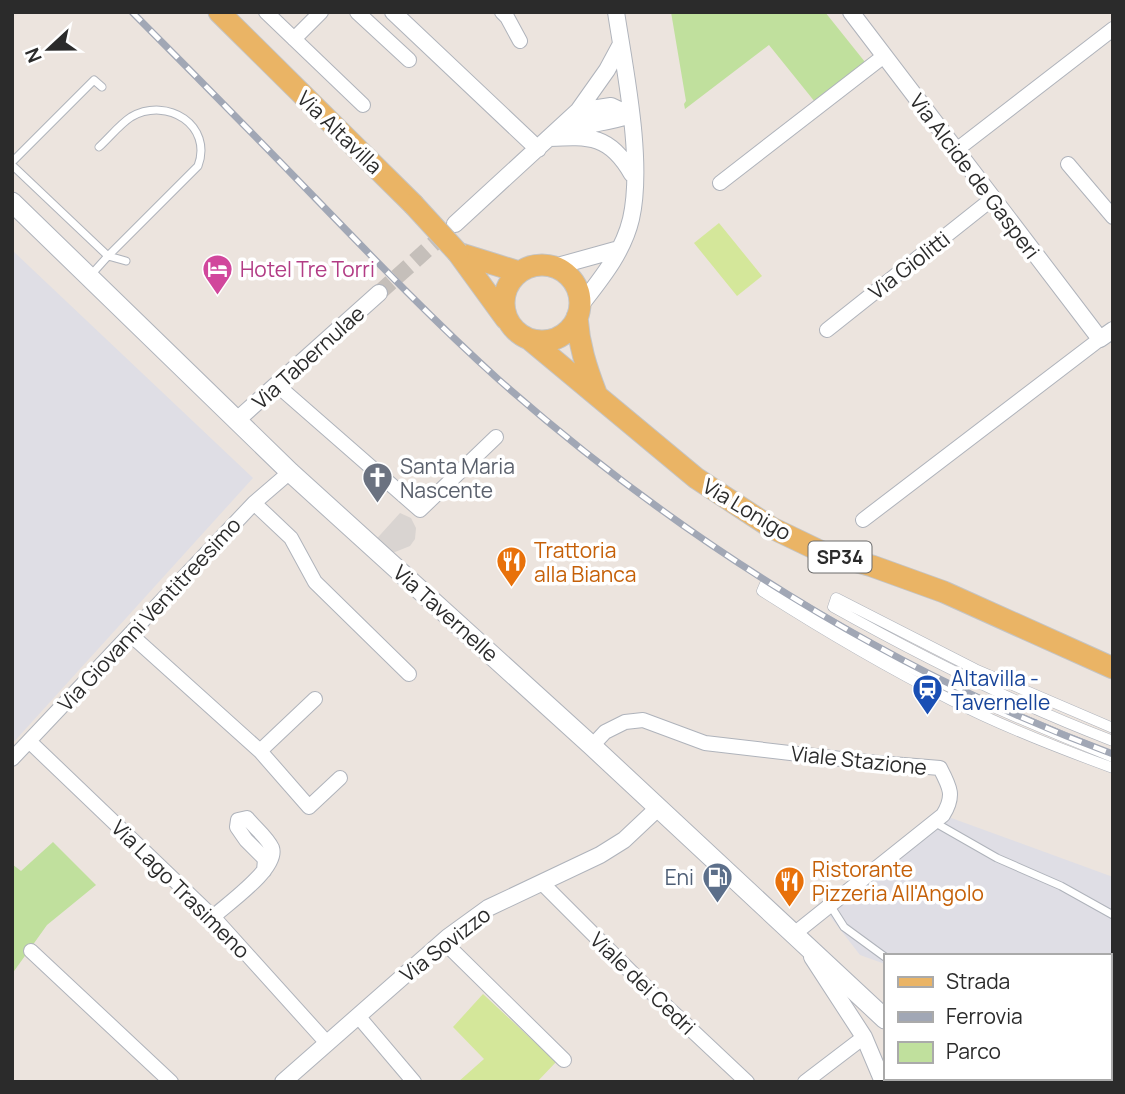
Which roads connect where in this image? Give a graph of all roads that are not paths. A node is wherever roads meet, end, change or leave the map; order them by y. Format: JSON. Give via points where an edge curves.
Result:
{"nodes":[{"id":1,"x":219,"y":12,"type":"edge"},
{"id":2,"x":266,"y":12,"type":"edge"},
{"id":3,"x":321,"y":12,"type":"edge"},
{"id":4,"x":357,"y":12,"type":"edge"},
{"id":5,"x":393,"y":12,"type":"edge"},
{"id":6,"x":502,"y":12,"type":"edge"},
{"id":7,"x":616,"y":12,"type":"edge"},
{"id":8,"x":850,"y":12,"type":"edge"},
{"id":9,"x":1113,"y":29,"type":"edge"},
{"id":10,"x":294,"y":39,"type":"junction"},
{"id":11,"x":520,"y":41,"type":"dead end"},
{"id":12,"x":621,"y":44,"type":"junction"},
{"id":13,"x":884,"y":56,"type":"junction"},
{"id":14,"x":409,"y":60,"type":"dead end"},
{"id":15,"x":103,"y":87,"type":"dead end"},
{"id":16,"x":363,"y":105,"type":"dead end"},
{"id":17,"x":578,"y":111,"type":"junction"},
{"id":18,"x":630,"y":115,"type":"junction"},
{"id":19,"x":544,"y":144,"type":"junction"},
{"id":20,"x":99,"y":147,"type":"dead end"},
{"id":21,"x":955,"y":151,"type":"junction"},
{"id":22,"x":12,"y":164,"type":"edge"},
{"id":23,"x":1069,"y":164,"type":"dead end"},
{"id":24,"x":635,"y":179,"type":"junction"},
{"id":25,"x":720,"y":183,"type":"dead end"},
{"id":26,"x":992,"y":199,"type":"junction"},
{"id":27,"x":12,"y":202,"type":"edge"},
{"id":28,"x":1113,"y":217,"type":"edge"},
{"id":29,"x":455,"y":224,"type":"tunnel mouth"},
{"id":30,"x":619,"y":249,"type":"junction"},
{"id":31,"x":458,"y":253,"type":"junction"},
{"id":32,"x":107,"y":256,"type":"junction"},
{"id":33,"x":126,"y":261,"type":"dead end"},
{"id":34,"x":554,"y":267,"type":"junction"},
{"id":35,"x":519,"y":272,"type":"junction"},
{"id":36,"x":89,"y":276,"type":"junction"},
{"id":37,"x":379,"y":293,"type":"tunnel mouth"},
{"id":38,"x":578,"y":311,"type":"junction"},
{"id":39,"x":509,"y":322,"type":"junction"},
{"id":40,"x":827,"y":330,"type":"dead end"},
{"id":41,"x":1106,"y":334,"type":"edge"},
{"id":42,"x":529,"y":339,"type":"junction"},
{"id":43,"x":278,"y":385,"type":"junction"},
{"id":44,"x":597,"y":395,"type":"junction"},
{"id":45,"x":236,"y":421,"type":"junction"},
{"id":46,"x":496,"y":437,"type":"dead end"},
{"id":47,"x":290,"y":472,"type":"junction"},
{"id":48,"x":254,"y":503,"type":"junction"},
{"id":49,"x":863,"y":520,"type":"dead end"},
{"id":50,"x":375,"y":549,"type":"junction"},
{"id":51,"x":397,"y":556,"type":"dead end"},
{"id":52,"x":407,"y":566,"type":"dead end"},
{"id":53,"x":457,"y":623,"type":"junction"},
{"id":54,"x":131,"y":635,"type":"junction"},
{"id":55,"x":1113,"y":668,"type":"edge"},
{"id":56,"x":409,"y":674,"type":"dead end"},
{"id":57,"x":315,"y":699,"type":"dead end"},
{"id":58,"x":1113,"y":728,"type":"edge"},
{"id":59,"x":29,"y":741,"type":"junction"},
{"id":60,"x":1113,"y":741,"type":"edge"},
{"id":61,"x":592,"y":746,"type":"junction"},
{"id":62,"x":260,"y":751,"type":"junction"},
{"id":63,"x":1113,"y":757,"type":"edge"},
{"id":64,"x":12,"y":759,"type":"edge"},
{"id":65,"x":1113,"y":768,"type":"edge"},
{"id":66,"x":340,"y":778,"type":"dead end"},
{"id":67,"x":658,"y":808,"type":"junction"},
{"id":68,"x":934,"y":822,"type":"junction"},
{"id":69,"x":264,"y":871,"type":"dead end"},
{"id":70,"x":542,"y":883,"type":"junction"},
{"id":71,"x":830,"y":905,"type":"junction"},
{"id":72,"x":1113,"y":915,"type":"edge"},
{"id":73,"x":213,"y":917,"type":"junction"},
{"id":74,"x":798,"y":937,"type":"junction"},
{"id":75,"x":443,"y":941,"type":"junction"},
{"id":76,"x":31,"y":951,"type":"dead end"},
{"id":77,"x":884,"y":956,"type":"edge"},
{"id":78,"x":358,"y":1016,"type":"junction"},
{"id":79,"x":884,"y":1018,"type":"edge"},
{"id":80,"x":864,"y":1037,"type":"junction"},
{"id":81,"x":327,"y":1043,"type":"junction"},
{"id":82,"x":564,"y":1060,"type":"dead end"},
{"id":83,"x":171,"y":1082,"type":"edge"},
{"id":84,"x":283,"y":1082,"type":"edge"},
{"id":85,"x":414,"y":1082,"type":"edge"},
{"id":86,"x":747,"y":1082,"type":"edge"},
{"id":87,"x":805,"y":1082,"type":"edge"},
{"id":88,"x":883,"y":1082,"type":"edge"}],
"edges":[{"from":1,"to":31,"type":"main road","name":"Via Altavilla","number":"SP34","bridge":true},
{"from":2,"to":10,"type":"street"},
{"from":3,"to":10,"type":"street"},
{"from":4,"to":14,"type":"street"},
{"from":5,"to":19,"type":"street"},
{"from":6,"to":11,"type":"street"},
{"from":7,"to":12,"type":"street"},
{"from":8,"to":13,"type":"street","name":"Via Alcide de Gasperi"},
{"from":9,"to":21,"type":"street"},
{"from":10,"to":16,"type":"street"},
{"from":12,"to":17,"type":"street"},
{"from":12,"to":18,"type":"street"},
{"from":13,"to":21,"type":"street","name":"Via Alcide de Gasperi"},
{"from":13,"to":25,"type":"street"},
{"from":15,"to":22,"type":"lane","via":[[94,80]]},
{"from":17,"to":18,"type":"street","via":[[611,106]]},
{"from":17,"to":19,"type":"street"},
{"from":18,"to":19,"type":"street","via":[[574,128]]},
{"from":18,"to":24,"type":"street"},
{"from":19,"to":24,"type":"street","via":[[587,137],[610,145]]},
{"from":19,"to":29,"type":"street"},
{"from":20,"to":32,"type":"lane","via":[[131,117],[159,109],[180,114],[196,133],[200,150],[198,166]]},
{"from":21,"to":26,"type":"street","name":"Via Alcide de Gasperi"},
{"from":22,"to":32,"type":"lane"},
{"from":23,"to":28,"type":"street"},
{"from":24,"to":30,"type":"street","via":[[631,220]]},
{"from":26,"to":40,"type":"street","name":"Via Giolitti"},
{"from":26,"to":41,"type":"street","name":"Via Alcide de Gasperi"},
{"from":27,"to":36,"type":"main road","name":"Via Tavernelle"},
{"from":30,"to":34,"type":"street"},
{"from":30,"to":38,"type":"street"},
{"from":31,"to":35,"type":"main road"},
{"from":31,"to":39,"type":"main road","name":"Via Altavilla","number":"SP34"},
{"from":32,"to":33,"type":"lane"},
{"from":32,"to":36,"type":"lane"},
{"from":34,"to":35,"type":"main road","via":[[539,265]]},
{"from":34,"to":38,"type":"main road","number":"SP34","via":[[570,278],[579,296]]},
{"from":35,"to":39,"type":"main road","via":[[504,297]]},
{"from":36,"to":45,"type":"main road","name":"Via Tavernelle"},
{"from":37,"to":43,"type":"street","name":"Via Tabernulae"},
{"from":38,"to":42,"type":"main road","via":[[573,325],[558,338]]},
{"from":38,"to":44,"type":"main road","name":"Via Lonigo","number":"SP34","via":[[578,340]]},
{"from":39,"to":42,"type":"main road","number":"SP34"},
{"from":41,"to":49,"type":"street"},
{"from":42,"to":44,"type":"main road","name":"Via Lonigo","number":"SP34"},
{"from":43,"to":45,"type":"street","name":"Via Tabernulae"},
{"from":43,"to":46,"type":"street","via":[[419,515]]},
{"from":44,"to":55,"type":"main road","name":"Via Lonigo","number":"SP34","via":[[696,478],[772,528],[822,552],[944,592]]},
{"from":45,"to":47,"type":"main road","name":"Via Tavernelle"},
{"from":47,"to":48,"type":"street","name":"Via Giovanni Ventitreesimo"},
{"from":47,"to":50,"type":"main road","name":"Via Tavernelle"},
{"from":48,"to":54,"type":"street","name":"Via Giovanni Ventitreesimo"},
{"from":48,"to":56,"type":"street","via":[[291,538],[315,582]]},
{"from":50,"to":51,"type":"lane"},
{"from":50,"to":53,"type":"main road","name":"Via Tavernelle"},
{"from":52,"to":53,"type":"lane","via":[[455,611]]},
{"from":53,"to":61,"type":"main road","name":"Via Tavernelle"},
{"from":54,"to":59,"type":"street","name":"Via Giovanni Ventitreesimo"},
{"from":54,"to":62,"type":"street"},
{"from":57,"to":62,"type":"street"},
{"from":58,"to":60,"type":"street","via":[[975,669],[836,598],[833,607],[901,645]]},
{"from":59,"to":64,"type":"street","name":"Via Giovanni Ventitreesimo"},
{"from":59,"to":73,"type":"street","name":"Via Lago Trasimeno"},
{"from":61,"to":67,"type":"main road","name":"Via Tavernelle"},
{"from":61,"to":68,"type":"street","name":"Viale Stazione","via":[[605,732],[625,722],[643,720],[705,743],[940,768],[951,803]]},
{"from":62,"to":66,"type":"street","via":[[309,807]]},
{"from":63,"to":65,"type":"street","via":[[954,689],[765,584],[762,591],[873,660],[953,702]]},
{"from":67,"to":70,"type":"street","name":"Via Sovizzo","via":[[616,845]]},
{"from":67,"to":74,"type":"main road","name":"Via Tavernelle"},
{"from":68,"to":71,"type":"street","name":"Viale Stazione"},
{"from":68,"to":72,"type":"lane"},
{"from":69,"to":73,"type":"street"},
{"from":70,"to":75,"type":"street","name":"Via Sovizzo","via":[[488,908]]},
{"from":70,"to":86,"type":"street","name":"Viale dei Cedri"},
{"from":71,"to":74,"type":"street","name":"Viale Stazione"},
{"from":71,"to":77,"type":"lane","via":[[844,927]]},
{"from":73,"to":81,"type":"street","name":"Via Lago Trasimeno"},
{"from":74,"to":79,"type":"main road","name":"Via Tavernelle"},
{"from":74,"to":80,"type":"street"},
{"from":75,"to":78,"type":"street","name":"Via Sovizzo"},
{"from":75,"to":82,"type":"street"},
{"from":76,"to":83,"type":"street"},
{"from":78,"to":81,"type":"street","name":"Via Sovizzo"},
{"from":78,"to":85,"type":"street"},
{"from":80,"to":87,"type":"street"},
{"from":80,"to":88,"type":"street"},
{"from":81,"to":84,"type":"street","name":"Via Sovizzo"}]}
